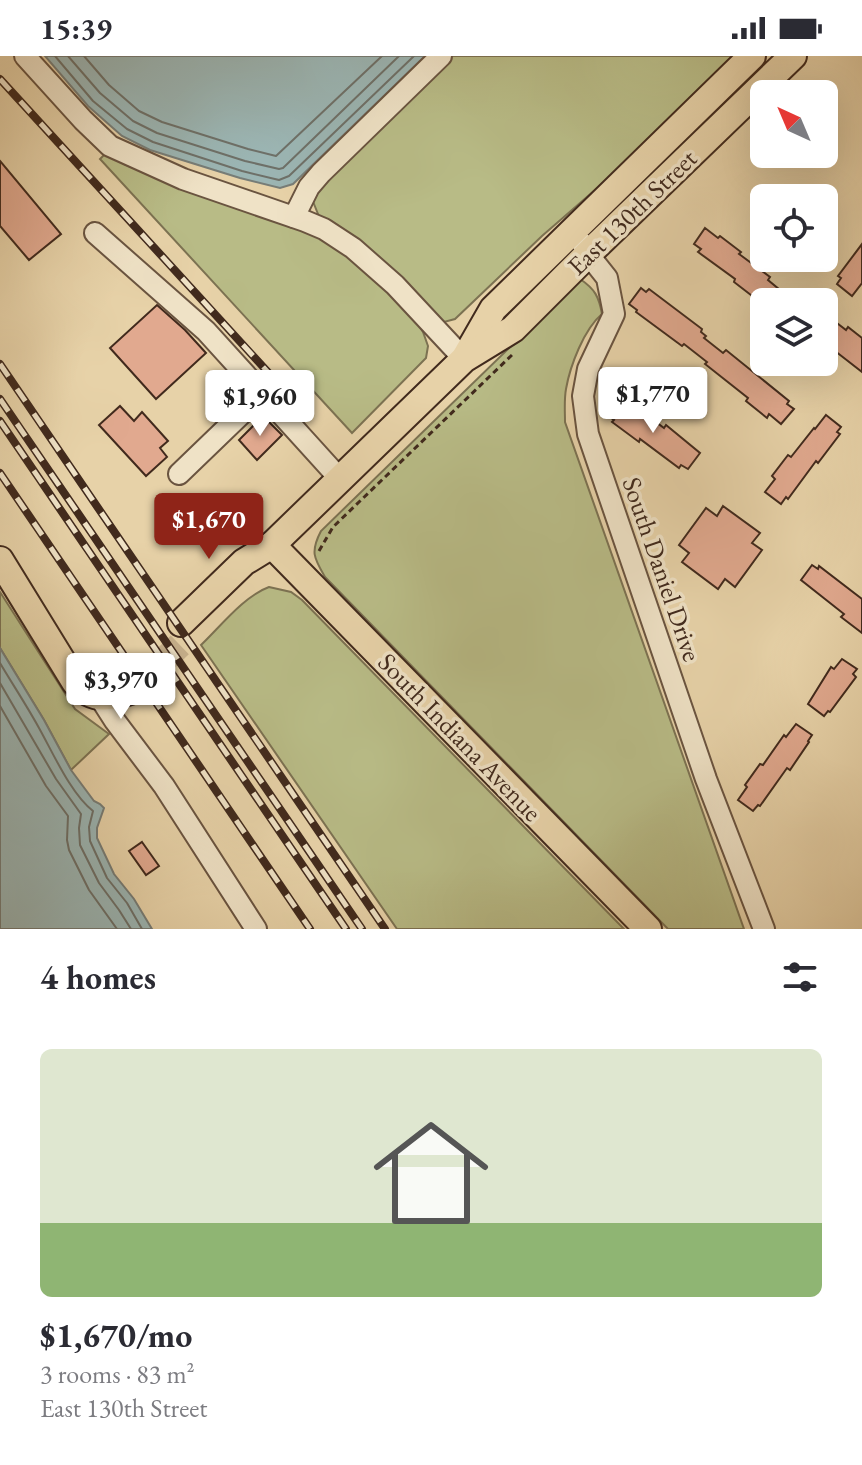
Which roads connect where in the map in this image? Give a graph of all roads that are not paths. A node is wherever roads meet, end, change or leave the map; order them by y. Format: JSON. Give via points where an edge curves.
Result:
{"nodes":[{"id":1,"x":25,"y":56,"type":"edge"},
{"id":2,"x":441,"y":56,"type":"edge"},
{"id":3,"x":752,"y":56,"type":"edge"},
{"id":4,"x":793,"y":56,"type":"edge"},
{"id":5,"x":294,"y":217,"type":"junction"},
{"id":6,"x":575,"y":228,"type":"junction"},
{"id":7,"x":95,"y":233,"type":"dead end"},
{"id":8,"x":588,"y":254,"type":"junction"},
{"id":9,"x":464,"y":359,"type":"junction"},
{"id":10,"x":262,"y":394,"type":"junction"},
{"id":11,"x":179,"y":474,"type":"dead end"},
{"id":12,"x":340,"y":479,"type":"junction"},
{"id":13,"x":272,"y":545,"type":"junction"},
{"id":14,"x":0,"y":560,"type":"edge"},
{"id":15,"x":185,"y":630,"type":"tunnel mouth"},
{"id":16,"x":129,"y":683,"type":"tunnel mouth"},
{"id":17,"x":99,"y":696,"type":"junction"},
{"id":18,"x":256,"y":929,"type":"edge"},
{"id":19,"x":648,"y":929,"type":"edge"},
{"id":20,"x":764,"y":929,"type":"edge"}],
"edges":[{"from":1,"to":5,"type":"street","via":[[110,146],[183,179]]},
{"from":2,"to":5,"type":"street","via":[[321,173]]},
{"from":3,"to":6,"type":"main road","name":"East 130th Street"},
{"from":4,"to":8,"type":"main road","name":"East 130th Street"},
{"from":5,"to":9,"type":"street","via":[[353,248]]},
{"from":6,"to":8,"type":"street","name":"South Daniel Drive"},
{"from":6,"to":9,"type":"main road","name":"East 130th Street","via":[[493,309]]},
{"from":7,"to":10,"type":"street","via":[[206,331]]},
{"from":8,"to":9,"type":"main road","name":"East 130th Street","via":[[513,329]]},
{"from":8,"to":20,"type":"street","name":"South Daniel Drive","via":[[607,278],[614,314],[588,369],[583,396],[588,434],[706,779]]},
{"from":9,"to":12,"type":"main road","name":"East 130th Street"},
{"from":10,"to":11,"type":"street"},
{"from":10,"to":12,"type":"street"},
{"from":12,"to":13,"type":"main road","name":"East 130th Street"},
{"from":13,"to":15,"type":"main road","name":"East 130th Street","via":[[254,573]]},
{"from":13,"to":19,"type":"main road","name":"South Indiana Avenue"},
{"from":14,"to":17,"type":"main road","via":[[75,682]]},
{"from":16,"to":17,"type":"main road","via":[[115,697]]},
{"from":17,"to":18,"type":"street"}]}
